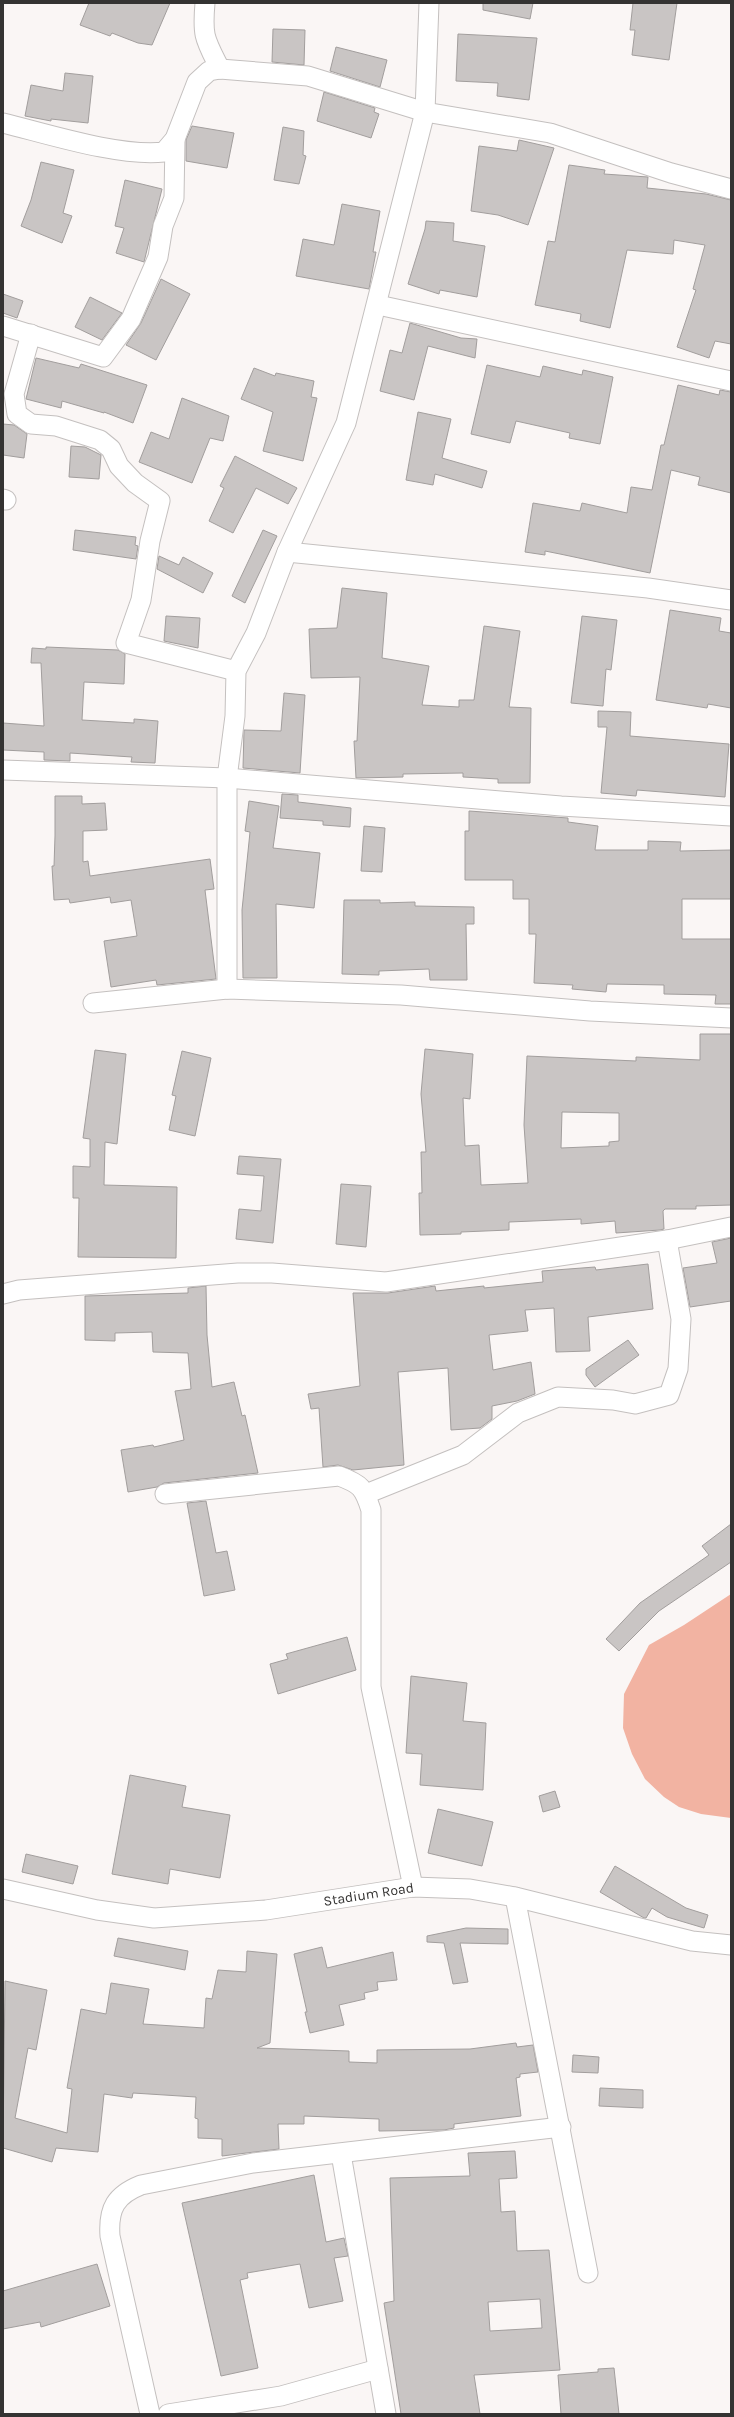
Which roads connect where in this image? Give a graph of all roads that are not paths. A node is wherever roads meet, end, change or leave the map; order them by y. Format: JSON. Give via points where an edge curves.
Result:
{"nodes":[{"id":1,"x":205,"y":3,"type":"edge"},
{"id":2,"x":429,"y":3,"type":"edge"},
{"id":3,"x":220,"y":69,"type":"junction"},
{"id":4,"x":425,"y":112,"type":"junction"},
{"id":5,"x":3,"y":123,"type":"edge"},
{"id":6,"x":175,"y":139,"type":"junction"},
{"id":7,"x":731,"y":189,"type":"edge"},
{"id":8,"x":378,"y":305,"type":"junction"},
{"id":9,"x":3,"y":326,"type":"edge"},
{"id":10,"x":31,"y":334,"type":"junction"},
{"id":11,"x":731,"y":381,"type":"edge"},
{"id":12,"x":287,"y":552,"type":"junction"},
{"id":13,"x":731,"y":600,"type":"edge"},
{"id":14,"x":236,"y":671,"type":"junction"},
{"id":15,"x":3,"y":770,"type":"edge"},
{"id":16,"x":227,"y":778,"type":"junction"},
{"id":17,"x":731,"y":816,"type":"edge"},
{"id":18,"x":227,"y":989,"type":"junction"},
{"id":19,"x":93,"y":1003,"type":"dead end"},
{"id":20,"x":731,"y":1018,"type":"edge"},
{"id":21,"x":731,"y":1227,"type":"edge"},
{"id":22,"x":667,"y":1240,"type":"junction"},
{"id":23,"x":3,"y":1294,"type":"edge"},
{"id":24,"x":165,"y":1494,"type":"dead end"},
{"id":25,"x":366,"y":1494,"type":"junction"},
{"id":26,"x":412,"y":1887,"type":"junction"},
{"id":27,"x":3,"y":1889,"type":"edge"},
{"id":28,"x":515,"y":1897,"type":"junction"},
{"id":29,"x":731,"y":1945,"type":"edge"},
{"id":30,"x":561,"y":2127,"type":"junction"},
{"id":31,"x":341,"y":2154,"type":"junction"},
{"id":32,"x":588,"y":2274,"type":"dead end"},
{"id":33,"x":378,"y":2369,"type":"junction"},
{"id":34,"x":150,"y":2414,"type":"edge"},
{"id":35,"x":168,"y":2414,"type":"edge"},
{"id":36,"x":386,"y":2414,"type":"edge"}],
"edges":[{"from":1,"to":3,"type":"street","via":[[202,30]]},
{"from":2,"to":4,"type":"street"},
{"from":3,"to":4,"type":"street","via":[[308,76]]},
{"from":3,"to":6,"type":"street","via":[[209,71],[197,82]]},
{"from":4,"to":7,"type":"street","via":[[550,133],[671,173]]},
{"from":4,"to":8,"type":"street"},
{"from":5,"to":6,"type":"street","via":[[88,144],[148,154],[164,152]]},
{"from":6,"to":10,"type":"street","via":[[174,198],[163,226],[158,257],[131,320],[103,357]]},
{"from":8,"to":11,"type":"street"},
{"from":8,"to":12,"type":"street","via":[[346,423]]},
{"from":9,"to":10,"type":"street"},
{"from":10,"to":14,"type":"street","via":[[14,394],[17,414],[31,424],[56,426],[100,440],[111,449],[119,466],[135,483],[160,501],[150,541],[141,600],[126,643]]},
{"from":12,"to":13,"type":"street","via":[[648,588]]},
{"from":12,"to":14,"type":"street","via":[[256,633]]},
{"from":14,"to":16,"type":"street","via":[[235,716]]},
{"from":15,"to":16,"type":"street"},
{"from":16,"to":17,"type":"street","via":[[561,806]]},
{"from":16,"to":18,"type":"street"},
{"from":18,"to":19,"type":"street"},
{"from":18,"to":20,"type":"street","via":[[400,995],[590,1011]]},
{"from":21,"to":22,"type":"street"},
{"from":22,"to":23,"type":"street","via":[[386,1282],[272,1272],[19,1290]]},
{"from":22,"to":25,"type":"street","via":[[681,1319],[678,1369],[669,1395],[635,1404],[558,1397],[518,1413],[463,1455]]},
{"from":24,"to":25,"type":"street","via":[[339,1476],[357,1482]]},
{"from":25,"to":26,"type":"street","via":[[371,1510],[371,1687]]},
{"from":26,"to":27,"type":"street","name":"Stadium Road","via":[[266,1910],[154,1918],[97,1910]]},
{"from":26,"to":28,"type":"street","name":"Stadium Road","via":[[470,1889]]},
{"from":28,"to":29,"type":"street","name":"Stadium Road","via":[[655,1934],[692,1942]]},
{"from":28,"to":30,"type":"street"},
{"from":30,"to":31,"type":"street"},
{"from":30,"to":32,"type":"street"},
{"from":31,"to":33,"type":"street"},
{"from":31,"to":34,"type":"street","via":[[253,2163],[141,2185],[127,2191],[117,2200],[109,2221],[110,2236]]},
{"from":33,"to":35,"type":"street","via":[[281,2396]]},
{"from":33,"to":36,"type":"street"}]}
